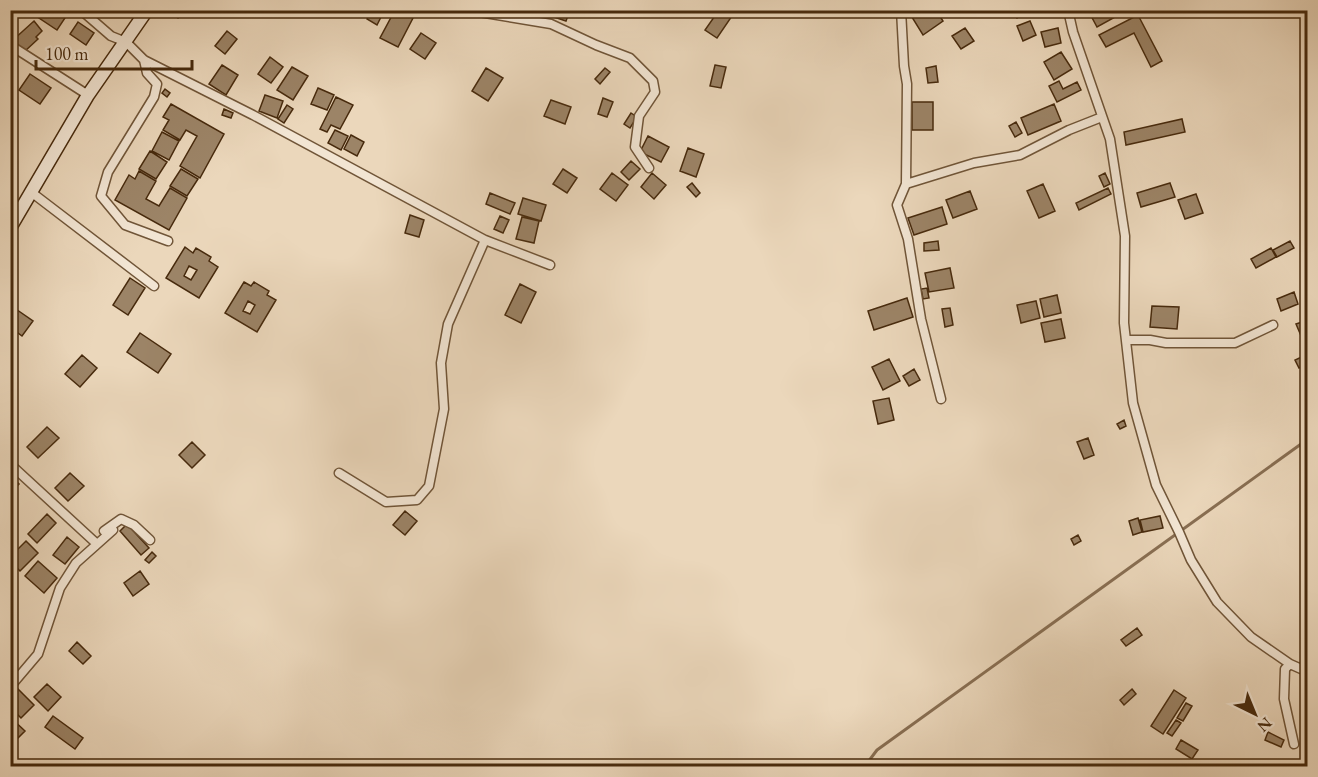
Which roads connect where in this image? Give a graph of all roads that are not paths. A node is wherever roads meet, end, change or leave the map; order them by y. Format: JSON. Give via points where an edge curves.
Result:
{"nodes":[{"id":1,"x":81,"y":10,"type":"edge"},
{"id":2,"x":147,"y":10,"type":"edge"},
{"id":3,"x":467,"y":10,"type":"edge"},
{"id":4,"x":901,"y":10,"type":"edge"},
{"id":5,"x":1068,"y":10,"type":"edge"},
{"id":6,"x":126,"y":42,"type":"junction"},
{"id":7,"x":10,"y":45,"type":"edge"},
{"id":8,"x":144,"y":60,"type":"junction"},
{"id":9,"x":88,"y":95,"type":"junction"},
{"id":10,"x":1102,"y":117,"type":"junction"},
{"id":11,"x":649,"y":168,"type":"dead end"},
{"id":12,"x":906,"y":184,"type":"junction"},
{"id":13,"x":31,"y":192,"type":"junction"},
{"id":14,"x":10,"y":228,"type":"edge"},
{"id":15,"x":485,"y":240,"type":"junction"},
{"id":16,"x":168,"y":241,"type":"dead end"},
{"id":17,"x":550,"y":265,"type":"dead end"},
{"id":18,"x":154,"y":286,"type":"dead end"},
{"id":19,"x":1273,"y":325,"type":"dead end"},
{"id":20,"x":1126,"y":340,"type":"junction"},
{"id":21,"x":941,"y":399,"type":"dead end"},
{"id":22,"x":10,"y":464,"type":"edge"},
{"id":23,"x":339,"y":473,"type":"dead end"},
{"id":24,"x":112,"y":530,"type":"dead end"},
{"id":25,"x":150,"y":540,"type":"dead end"},
{"id":26,"x":95,"y":541,"type":"junction"},
{"id":27,"x":1290,"y":664,"type":"junction"},
{"id":28,"x":1307,"y":671,"type":"edge"},
{"id":29,"x":10,"y":687,"type":"edge"},
{"id":30,"x":1293,"y":744,"type":"dead end"}],
"edges":[{"from":1,"to":6,"type":"street","via":[[111,36]]},
{"from":2,"to":6,"type":"main road"},
{"from":3,"to":11,"type":"street","via":[[551,24],[630,58],[653,81],[656,92],[639,116],[635,147]]},
{"from":4,"to":12,"type":"street","via":[[907,84]]},
{"from":5,"to":10,"type":"street"},
{"from":6,"to":8,"type":"street"},
{"from":6,"to":9,"type":"main road"},
{"from":7,"to":9,"type":"street"},
{"from":8,"to":15,"type":"street"},
{"from":8,"to":16,"type":"street","via":[[147,73],[157,84],[154,97],[108,172],[101,196],[125,225]]},
{"from":9,"to":13,"type":"main road"},
{"from":10,"to":12,"type":"street","via":[[1020,155],[974,163]]},
{"from":10,"to":20,"type":"street","via":[[1110,139],[1125,236]]},
{"from":12,"to":21,"type":"street","via":[[897,205],[908,239],[921,319]]},
{"from":13,"to":14,"type":"main road"},
{"from":13,"to":18,"type":"street"},
{"from":15,"to":17,"type":"street"},
{"from":15,"to":23,"type":"street","via":[[448,324],[441,363],[444,409],[429,486],[417,500],[386,502]]},
{"from":19,"to":20,"type":"street","via":[[1235,343]]},
{"from":20,"to":27,"type":"street","via":[[1133,403],[1156,485],[1191,560],[1231,618]]},
{"from":22,"to":26,"type":"street"},
{"from":24,"to":26,"type":"street"},
{"from":25,"to":26,"type":"street","via":[[121,519]]},
{"from":26,"to":29,"type":"street","via":[[60,588],[38,654]]},
{"from":27,"to":28,"type":"street"},
{"from":27,"to":30,"type":"street","via":[[1285,669],[1284,699]]}]}
